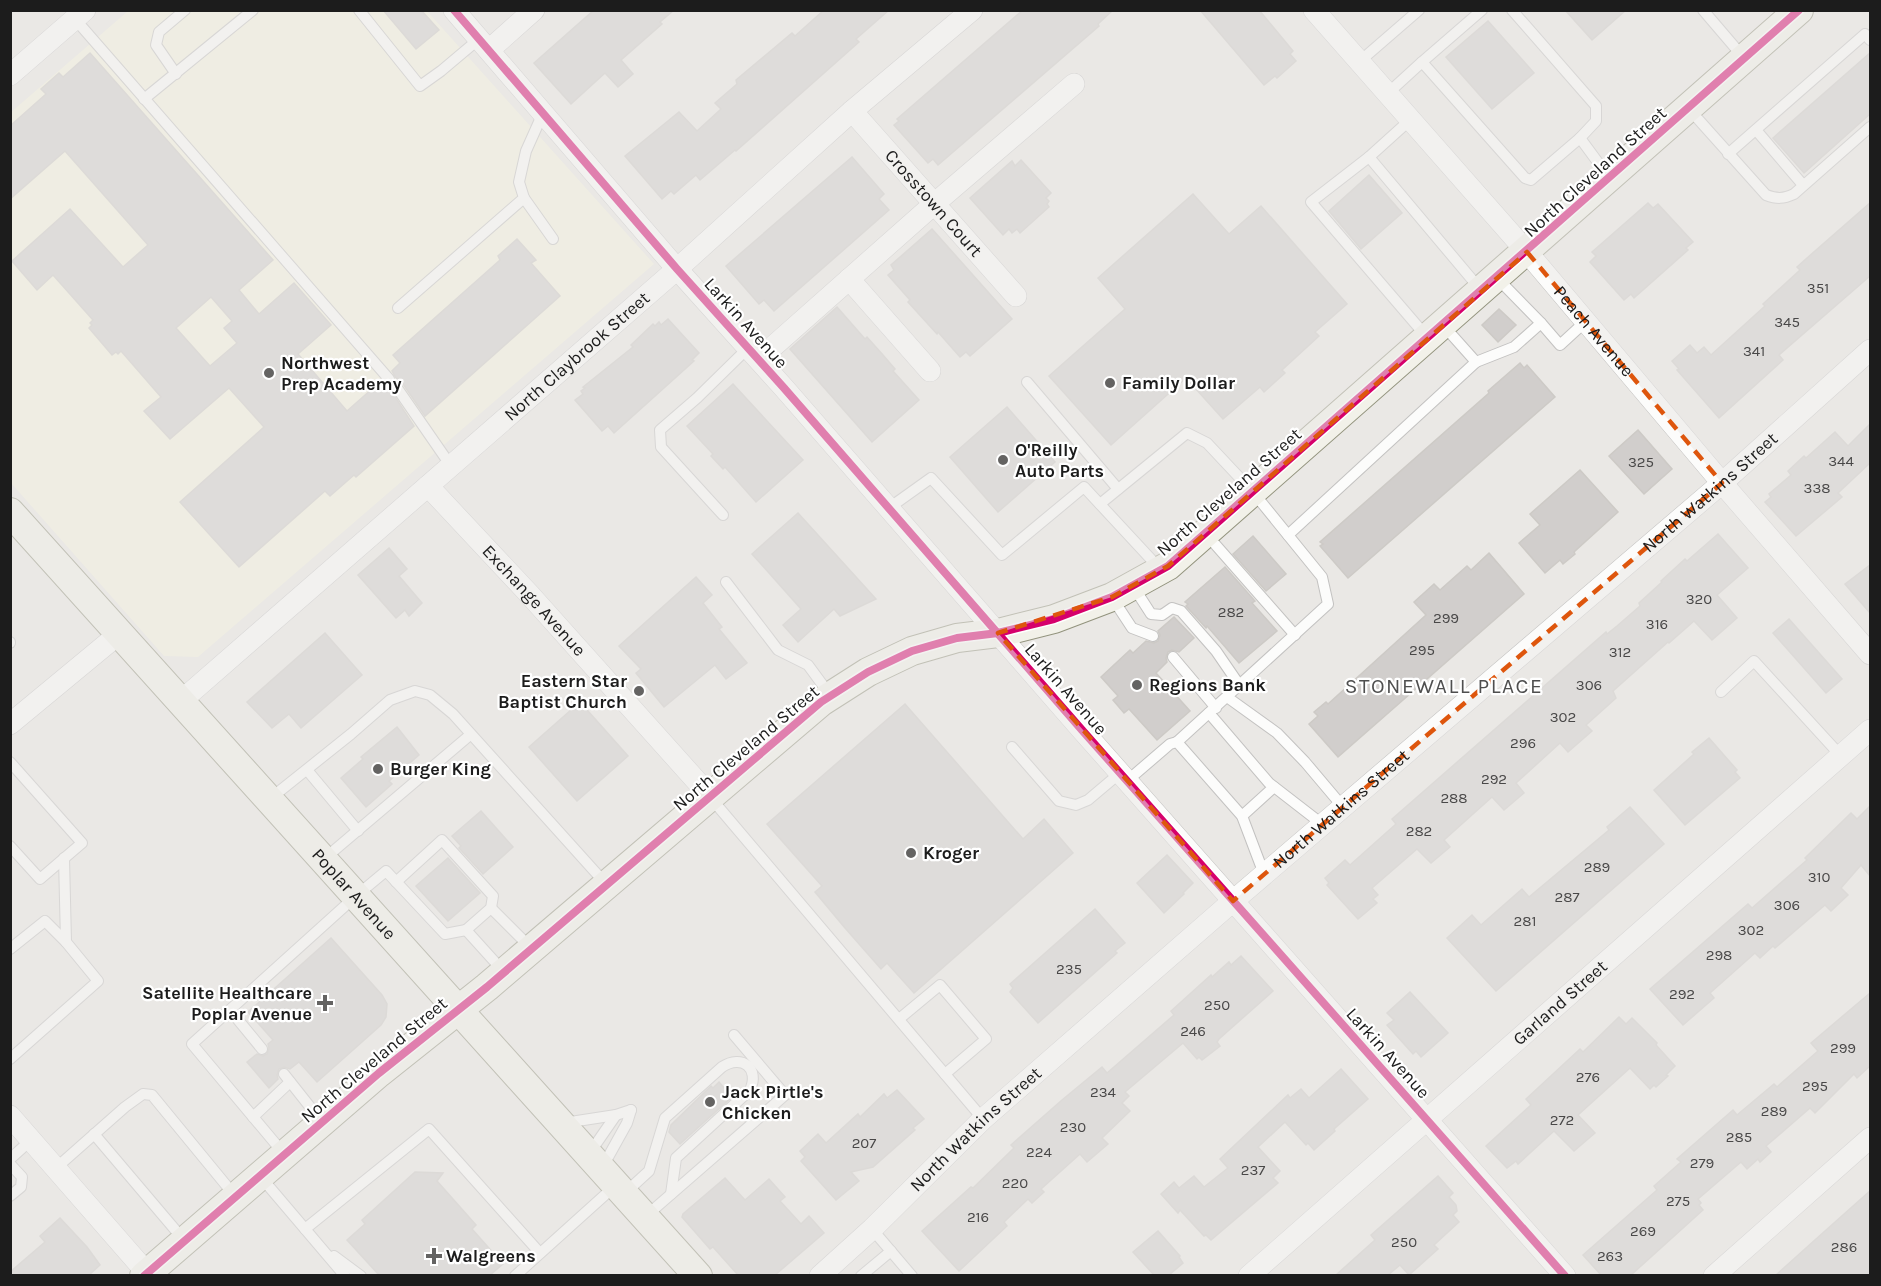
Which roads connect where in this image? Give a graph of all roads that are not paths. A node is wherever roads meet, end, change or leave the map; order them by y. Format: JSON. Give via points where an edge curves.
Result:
{"nodes":[{"id":1,"x":184,"y":10,"type":"edge"},
{"id":2,"x":253,"y":10,"type":"edge"},
{"id":3,"x":359,"y":10,"type":"edge"},
{"id":4,"x":454,"y":10,"type":"edge"},
{"id":5,"x":534,"y":10,"type":"edge"},
{"id":6,"x":972,"y":10,"type":"edge"},
{"id":7,"x":1314,"y":10,"type":"edge"},
{"id":8,"x":1419,"y":10,"type":"edge"},
{"id":9,"x":1482,"y":10,"type":"edge"},
{"id":10,"x":1512,"y":10,"type":"edge"},
{"id":11,"x":1703,"y":10,"type":"edge"},
{"id":12,"x":1800,"y":10,"type":"edge"},
{"id":13,"x":80,"y":15,"type":"edge"},
{"id":14,"x":1870,"y":40,"type":"edge"},
{"id":15,"x":484,"y":44,"type":"junction"},
{"id":16,"x":1744,"y":59,"type":"junction"},
{"id":17,"x":1359,"y":62,"type":"junction"},
{"id":18,"x":1422,"y":62,"type":"junction"},
{"id":19,"x":176,"y":74,"type":"junction"},
{"id":20,"x":10,"y":75,"type":"edge"},
{"id":21,"x":1074,"y":84,"type":"dead end"},
{"id":22,"x":1387,"y":94,"type":"junction"},
{"id":23,"x":144,"y":99,"type":"junction"},
{"id":24,"x":1688,"y":109,"type":"junction"},
{"id":25,"x":852,"y":111,"type":"junction"},
{"id":26,"x":543,"y":113,"type":"junction"},
{"id":27,"x":1410,"y":120,"type":"junction"},
{"id":28,"x":1870,"y":127,"type":"edge"},
{"id":29,"x":1756,"y":130,"type":"junction"},
{"id":30,"x":1580,"y":138,"type":"junction"},
{"id":31,"x":1728,"y":153,"type":"junction"},
{"id":32,"x":1369,"y":157,"type":"junction"},
{"id":33,"x":1610,"y":178,"type":"junction"},
{"id":34,"x":1803,"y":185,"type":"junction"},
{"id":35,"x":524,"y":198,"type":"junction"},
{"id":36,"x":934,"y":204,"type":"junction"},
{"id":37,"x":553,"y":240,"type":"dead end"},
{"id":38,"x":1527,"y":252,"type":"junction"},
{"id":39,"x":677,"y":269,"type":"junction"},
{"id":40,"x":849,"y":279,"type":"junction"},
{"id":41,"x":1490,"y":285,"type":"junction"},
{"id":42,"x":1016,"y":296,"type":"dead end"},
{"id":43,"x":398,"y":309,"type":"dead end"},
{"id":44,"x":1585,"y":322,"type":"junction"},
{"id":45,"x":1541,"y":324,"type":"junction"},
{"id":46,"x":1435,"y":332,"type":"junction"},
{"id":47,"x":1870,"y":350,"type":"edge"},
{"id":48,"x":753,"y":354,"type":"junction"},
{"id":49,"x":1476,"y":362,"type":"junction"},
{"id":50,"x":930,"y":371,"type":"dead end"},
{"id":51,"x":1027,"y":382,"type":"dead end"},
{"id":52,"x":452,"y":466,"type":"junction"},
{"id":53,"x":1722,"y":483,"type":"junction"},
{"id":54,"x":428,"y":486,"type":"junction"},
{"id":55,"x":1118,"y":489,"type":"junction"},
{"id":56,"x":1253,"y":492,"type":"junction"},
{"id":57,"x":1100,"y":504,"type":"junction"},
{"id":58,"x":889,"y":508,"type":"junction"},
{"id":59,"x":10,"y":512,"type":"edge"},
{"id":60,"x":723,"y":515,"type":"dead end"},
{"id":61,"x":1205,"y":533,"type":"junction"},
{"id":62,"x":1288,"y":535,"type":"junction"},
{"id":63,"x":1161,"y":570,"type":"junction"},
{"id":64,"x":726,"y":582,"type":"dead end"},
{"id":65,"x":1123,"y":591,"type":"junction"},
{"id":66,"x":120,"y":633,"type":"junction"},
{"id":67,"x":998,"y":633,"type":"junction"},
{"id":68,"x":1295,"y":634,"type":"junction"},
{"id":69,"x":1153,"y":636,"type":"dead end"},
{"id":70,"x":1870,"y":654,"type":"edge"},
{"id":71,"x":1173,"y":657,"type":"dead end"},
{"id":72,"x":1240,"y":686,"type":"junction"},
{"id":73,"x":1721,"y":692,"type":"dead end"},
{"id":74,"x":831,"y":696,"type":"junction"},
{"id":75,"x":1227,"y":697,"type":"junction"},
{"id":76,"x":181,"y":701,"type":"junction"},
{"id":77,"x":1212,"y":710,"type":"junction"},
{"id":78,"x":10,"y":724,"type":"edge"},
{"id":79,"x":1870,"y":730,"type":"edge"},
{"id":80,"x":470,"y":735,"type":"junction"},
{"id":81,"x":1177,"y":742,"type":"junction"},
{"id":82,"x":1012,"y":747,"type":"dead end"},
{"id":83,"x":1841,"y":756,"type":"junction"},
{"id":84,"x":10,"y":762,"type":"edge"},
{"id":85,"x":307,"y":770,"type":"junction"},
{"id":86,"x":1124,"y":777,"type":"junction"},
{"id":87,"x":1274,"y":787,"type":"junction"},
{"id":88,"x":710,"y":796,"type":"junction"},
{"id":89,"x":270,"y":799,"type":"junction"},
{"id":90,"x":1343,"y":807,"type":"junction"},
{"id":91,"x":1242,"y":816,"type":"junction"},
{"id":92,"x":1322,"y":824,"type":"junction"},
{"id":93,"x":358,"y":831,"type":"junction"},
{"id":94,"x":10,"y":846,"type":"edge"},
{"id":95,"x":64,"y":858,"type":"junction"},
{"id":96,"x":324,"y":860,"type":"junction"},
{"id":97,"x":1264,"y":874,"type":"junction"},
{"id":98,"x":396,"y":882,"type":"junction"},
{"id":99,"x":607,"y":885,"type":"junction"},
{"id":100,"x":356,"y":896,"type":"junction"},
{"id":101,"x":1233,"y":901,"type":"junction"},
{"id":102,"x":491,"y":908,"type":"junction"},
{"id":103,"x":466,"y":930,"type":"junction"},
{"id":104,"x":66,"y":942,"type":"junction"},
{"id":105,"x":531,"y":948,"type":"junction"},
{"id":106,"x":10,"y":949,"type":"edge"},
{"id":107,"x":504,"y":972,"type":"junction"},
{"id":108,"x":459,"y":1008,"type":"junction"},
{"id":109,"x":230,"y":1010,"type":"junction"},
{"id":110,"x":899,"y":1019,"type":"junction"},
{"id":111,"x":734,"y":1035,"type":"dead end"},
{"id":112,"x":262,"y":1049,"type":"dead end"},
{"id":113,"x":12,"y":1056,"type":"edge"},
{"id":114,"x":945,"y":1074,"type":"junction"},
{"id":115,"x":616,"y":1115,"type":"junction"},
{"id":116,"x":10,"y":1116,"type":"edge"},
{"id":117,"x":253,"y":1117,"type":"junction"},
{"id":118,"x":983,"y":1119,"type":"junction"},
{"id":119,"x":1427,"y":1120,"type":"junction"},
{"id":120,"x":322,"y":1122,"type":"junction"},
{"id":121,"x":561,"y":1123,"type":"junction"},
{"id":122,"x":94,"y":1134,"type":"junction"},
{"id":123,"x":1870,"y":1138,"type":"edge"},
{"id":124,"x":32,"y":1140,"type":"junction"},
{"id":125,"x":285,"y":1155,"type":"junction"},
{"id":126,"x":10,"y":1159,"type":"edge"},
{"id":127,"x":10,"y":1164,"type":"edge"},
{"id":128,"x":56,"y":1168,"type":"junction"},
{"id":129,"x":608,"y":1175,"type":"junction"},
{"id":130,"x":260,"y":1176,"type":"junction"},
{"id":131,"x":671,"y":1194,"type":"junction"},
{"id":132,"x":10,"y":1196,"type":"edge"},
{"id":133,"x":235,"y":1196,"type":"junction"},
{"id":134,"x":646,"y":1217,"type":"junction"},
{"id":135,"x":304,"y":1228,"type":"junction"},
{"id":136,"x":872,"y":1229,"type":"junction"},
{"id":137,"x":184,"y":1241,"type":"junction"},
{"id":138,"x":317,"y":1244,"type":"junction"},
{"id":139,"x":891,"y":1251,"type":"junction"},
{"id":140,"x":540,"y":1253,"type":"junction"},
{"id":141,"x":147,"y":1275,"type":"edge"},
{"id":142,"x":345,"y":1275,"type":"edge"},
{"id":143,"x":362,"y":1275,"type":"edge"},
{"id":144,"x":515,"y":1275,"type":"edge"},
{"id":145,"x":698,"y":1275,"type":"edge"},
{"id":146,"x":820,"y":1275,"type":"edge"},
{"id":147,"x":861,"y":1275,"type":"edge"},
{"id":148,"x":912,"y":1275,"type":"edge"},
{"id":149,"x":1249,"y":1275,"type":"edge"},
{"id":150,"x":1565,"y":1275,"type":"edge"},
{"id":151,"x":1714,"y":1275,"type":"edge"}],
"edges":[{"from":1,"to":19,"type":"lane","via":[[159,32],[156,45]]},
{"from":2,"to":19,"type":"lane"},
{"from":3,"to":15,"type":"lane","via":[[420,86]]},
{"from":4,"to":15,"type":"street","name":"Larkin Avenue"},
{"from":5,"to":15,"type":"street"},
{"from":6,"to":25,"type":"street","name":"North Claybrook Street"},
{"from":7,"to":17,"type":"street","name":"Peach Avenue"},
{"from":8,"to":17,"type":"lane"},
{"from":9,"to":18,"type":"lane"},
{"from":10,"to":30,"type":"lane","via":[[1596,106],[1596,121]]},
{"from":11,"to":16,"type":"lane"},
{"from":12,"to":16,"type":"main road","name":"North Cleveland Street"},
{"from":13,"to":20,"type":"street"},
{"from":13,"to":23,"type":"lane"},
{"from":14,"to":29,"type":"lane","via":[[1865,34]]},
{"from":15,"to":26,"type":"street","name":"Larkin Avenue"},
{"from":16,"to":24,"type":"main road","name":"North Cleveland Street"},
{"from":17,"to":22,"type":"street","name":"Peach Avenue"},
{"from":18,"to":22,"type":"lane"},
{"from":18,"to":30,"type":"lane","via":[[1531,180]]},
{"from":19,"to":23,"type":"lane"},
{"from":21,"to":36,"type":"street"},
{"from":22,"to":27,"type":"street","name":"Peach Avenue"},
{"from":23,"to":52,"type":"lane","via":[[392,382]]},
{"from":24,"to":31,"type":"lane"},
{"from":24,"to":33,"type":"main road","name":"North Cleveland Street"},
{"from":25,"to":36,"type":"street","name":"Crosstown Court"},
{"from":25,"to":39,"type":"street","name":"North Claybrook Street"},
{"from":26,"to":35,"type":"lane","via":[[526,151],[519,182]]},
{"from":26,"to":39,"type":"street","name":"Larkin Avenue"},
{"from":27,"to":32,"type":"lane"},
{"from":27,"to":38,"type":"street","name":"Peach Avenue"},
{"from":28,"to":34,"type":"lane"},
{"from":29,"to":31,"type":"lane"},
{"from":29,"to":34,"type":"lane"},
{"from":30,"to":33,"type":"lane"},
{"from":31,"to":34,"type":"lane","via":[[1766,195],[1785,198]]},
{"from":32,"to":41,"type":"lane"},
{"from":32,"to":46,"type":"lane","via":[[1311,202]]},
{"from":33,"to":38,"type":"main road","name":"North Cleveland Street"},
{"from":35,"to":37,"type":"lane"},
{"from":35,"to":43,"type":"lane"},
{"from":36,"to":40,"type":"street"},
{"from":36,"to":42,"type":"street","name":"Crosstown Court"},
{"from":38,"to":41,"type":"main road","name":"North Cleveland Street"},
{"from":38,"to":44,"type":"street","name":"Peach Avenue"},
{"from":39,"to":48,"type":"street","name":"Larkin Avenue"},
{"from":39,"to":52,"type":"street","name":"North Claybrook Street"},
{"from":40,"to":48,"type":"street"},
{"from":40,"to":50,"type":"street"},
{"from":41,"to":45,"type":"lane"},
{"from":41,"to":46,"type":"main road","name":"North Cleveland Street"},
{"from":44,"to":45,"type":"lane","via":[[1560,345]]},
{"from":44,"to":53,"type":"street","name":"Peach Avenue"},
{"from":45,"to":49,"type":"lane","via":[[1514,347]]},
{"from":46,"to":49,"type":"lane"},
{"from":46,"to":56,"type":"main road","name":"North Cleveland Street"},
{"from":47,"to":53,"type":"street","name":"North Watkins Street"},
{"from":48,"to":58,"type":"street","name":"Larkin Avenue"},
{"from":48,"to":60,"type":"lane","via":[[660,430],[661,447]]},
{"from":49,"to":62,"type":"lane"},
{"from":51,"to":55,"type":"lane"},
{"from":52,"to":54,"type":"street","name":"North Claybrook Street"},
{"from":53,"to":70,"type":"street","name":"Peach Avenue"},
{"from":53,"to":90,"type":"street","name":"North Watkins Street"},
{"from":54,"to":76,"type":"street","name":"North Claybrook Street"},
{"from":54,"to":88,"type":"street","name":"Exchange Avenue"},
{"from":55,"to":56,"type":"lane","via":[[1187,433],[1208,443]]},
{"from":55,"to":57,"type":"lane"},
{"from":56,"to":61,"type":"main road","name":"North Cleveland Street"},
{"from":56,"to":62,"type":"lane"},
{"from":57,"to":58,"type":"lane","via":[[1084,487],[1002,555],[931,478]]},
{"from":57,"to":63,"type":"lane"},
{"from":58,"to":67,"type":"street","name":"Larkin Avenue"},
{"from":59,"to":66,"type":"main road","name":"Poplar Avenue"},
{"from":61,"to":63,"type":"main road","name":"North Cleveland Street"},
{"from":61,"to":68,"type":"lane"},
{"from":62,"to":68,"type":"lane","via":[[1322,577],[1328,604]]},
{"from":63,"to":65,"type":"main road","name":"North Cleveland Street"},
{"from":64,"to":74,"type":"lane","via":[[778,650],[808,665]]},
{"from":65,"to":67,"type":"main road","name":"North Cleveland Street","via":[[1054,619]]},
{"from":65,"to":69,"type":"lane","via":[[1132,628]]},
{"from":65,"to":72,"type":"lane","via":[[1151,614],[1162,615],[1172,608],[1181,611]]},
{"from":66,"to":76,"type":"main road","name":"Poplar Avenue"},
{"from":66,"to":78,"type":"street"},
{"from":67,"to":74,"type":"main road","name":"North Cleveland Street","via":[[957,638],[912,651],[868,672]]},
{"from":67,"to":86,"type":"street","name":"Larkin Avenue"},
{"from":68,"to":72,"type":"lane"},
{"from":71,"to":77,"type":"lane"},
{"from":72,"to":75,"type":"lane"},
{"from":73,"to":83,"type":"lane","via":[[1754,661]]},
{"from":74,"to":88,"type":"main road","name":"North Cleveland Street"},
{"from":75,"to":77,"type":"lane"},
{"from":75,"to":90,"type":"lane","via":[[1277,733]]},
{"from":76,"to":89,"type":"main road","name":"Poplar Avenue"},
{"from":77,"to":81,"type":"lane"},
{"from":77,"to":87,"type":"lane"},
{"from":79,"to":83,"type":"street","name":"Garland Street"},
{"from":80,"to":85,"type":"lane","via":[[430,695],[415,691],[390,700]]},
{"from":80,"to":93,"type":"lane"},
{"from":80,"to":99,"type":"lane"},
{"from":81,"to":86,"type":"lane"},
{"from":81,"to":91,"type":"lane"},
{"from":82,"to":86,"type":"lane","via":[[1059,801],[1076,805]]},
{"from":83,"to":119,"type":"street","name":"Garland Street"},
{"from":84,"to":95,"type":"lane","via":[[82,843]]},
{"from":85,"to":89,"type":"lane"},
{"from":85,"to":93,"type":"lane"},
{"from":86,"to":101,"type":"street","name":"Larkin Avenue"},
{"from":87,"to":91,"type":"lane"},
{"from":87,"to":92,"type":"lane"},
{"from":88,"to":99,"type":"main road","name":"North Cleveland Street"},
{"from":88,"to":110,"type":"lane"},
{"from":89,"to":96,"type":"main road","name":"Poplar Avenue"},
{"from":90,"to":92,"type":"street","name":"North Watkins Street"},
{"from":91,"to":97,"type":"lane"},
{"from":92,"to":97,"type":"street","name":"North Watkins Street"},
{"from":93,"to":96,"type":"lane"},
{"from":94,"to":95,"type":"lane","via":[[40,879]]},
{"from":95,"to":104,"type":"lane"},
{"from":96,"to":100,"type":"main road","name":"Poplar Avenue"},
{"from":97,"to":101,"type":"street","name":"North Watkins Street"},
{"from":98,"to":100,"type":"lane","via":[[386,872]]},
{"from":98,"to":102,"type":"lane","via":[[442,840],[493,896]]},
{"from":98,"to":103,"type":"lane","via":[[445,934]]},
{"from":99,"to":105,"type":"main road","name":"North Cleveland Street"},
{"from":100,"to":108,"type":"main road","name":"Poplar Avenue"},
{"from":100,"to":109,"type":"lane"},
{"from":101,"to":118,"type":"street","name":"North Watkins Street"},
{"from":101,"to":119,"type":"street","name":"Larkin Avenue"},
{"from":102,"to":103,"type":"lane"},
{"from":102,"to":105,"type":"lane"},
{"from":103,"to":107,"type":"lane"},
{"from":104,"to":106,"type":"lane","via":[[45,921]]},
{"from":104,"to":113,"type":"lane","via":[[98,981]]},
{"from":105,"to":107,"type":"main road","name":"North Cleveland Street"},
{"from":107,"to":108,"type":"main road","name":"North Cleveland Street"},
{"from":108,"to":120,"type":"main road","name":"North Cleveland Street"},
{"from":108,"to":121,"type":"main road","name":"Poplar Avenue"},
{"from":109,"to":112,"type":"lane"},
{"from":109,"to":117,"type":"lane","via":[[192,1044]]},
{"from":110,"to":114,"type":"lane"},
{"from":110,"to":114,"type":"lane","via":[[940,985],[986,1038]]},
{"from":111,"to":131,"type":"lane","via":[[784,1095]]},
{"from":114,"to":118,"type":"lane"},
{"from":115,"to":121,"type":"lane"},
{"from":115,"to":129,"type":"lane"},
{"from":115,"to":129,"type":"lane","via":[[631,1110]]},
{"from":116,"to":124,"type":"street"},
{"from":117,"to":120,"type":"lane","via":[[287,1078]]},
{"from":117,"to":125,"type":"lane"},
{"from":118,"to":136,"type":"street","name":"North Watkins Street"},
{"from":119,"to":149,"type":"street","name":"Garland Street"},
{"from":119,"to":150,"type":"street","name":"Larkin Avenue"},
{"from":120,"to":125,"type":"main road","name":"North Cleveland Street"},
{"from":121,"to":129,"type":"main road","name":"Poplar Avenue"},
{"from":122,"to":128,"type":"lane"},
{"from":122,"to":133,"type":"lane","via":[[143,1094],[152,1095]]},
{"from":122,"to":137,"type":"lane"},
{"from":123,"to":151,"type":"street"},
{"from":124,"to":126,"type":"lane"},
{"from":124,"to":128,"type":"street"},
{"from":125,"to":130,"type":"main road","name":"North Cleveland Street"},
{"from":127,"to":132,"type":"lane","via":[[22,1177],[21,1186]]},
{"from":128,"to":141,"type":"street"},
{"from":129,"to":131,"type":"lane","via":[[649,1171],[665,1118],[722,1067],[730,1062],[744,1063],[753,1074],[750,1090],[676,1158]]},
{"from":129,"to":134,"type":"main road","name":"Poplar Avenue"},
{"from":129,"to":140,"type":"lane"},
{"from":130,"to":133,"type":"main road","name":"North Cleveland Street"},
{"from":130,"to":135,"type":"lane"},
{"from":131,"to":134,"type":"lane"},
{"from":133,"to":137,"type":"main road","name":"North Cleveland Street"},
{"from":134,"to":145,"type":"main road","name":"Poplar Avenue"},
{"from":135,"to":138,"type":"lane"},
{"from":135,"to":140,"type":"lane","via":[[429,1130]]},
{"from":136,"to":139,"type":"lane"},
{"from":136,"to":146,"type":"street","name":"North Watkins Street"},
{"from":137,"to":141,"type":"main road","name":"North Cleveland Street"},
{"from":138,"to":142,"type":"lane"},
{"from":138,"to":143,"type":"lane"},
{"from":139,"to":147,"type":"lane"},
{"from":139,"to":148,"type":"lane"},
{"from":140,"to":144,"type":"lane"}]}
